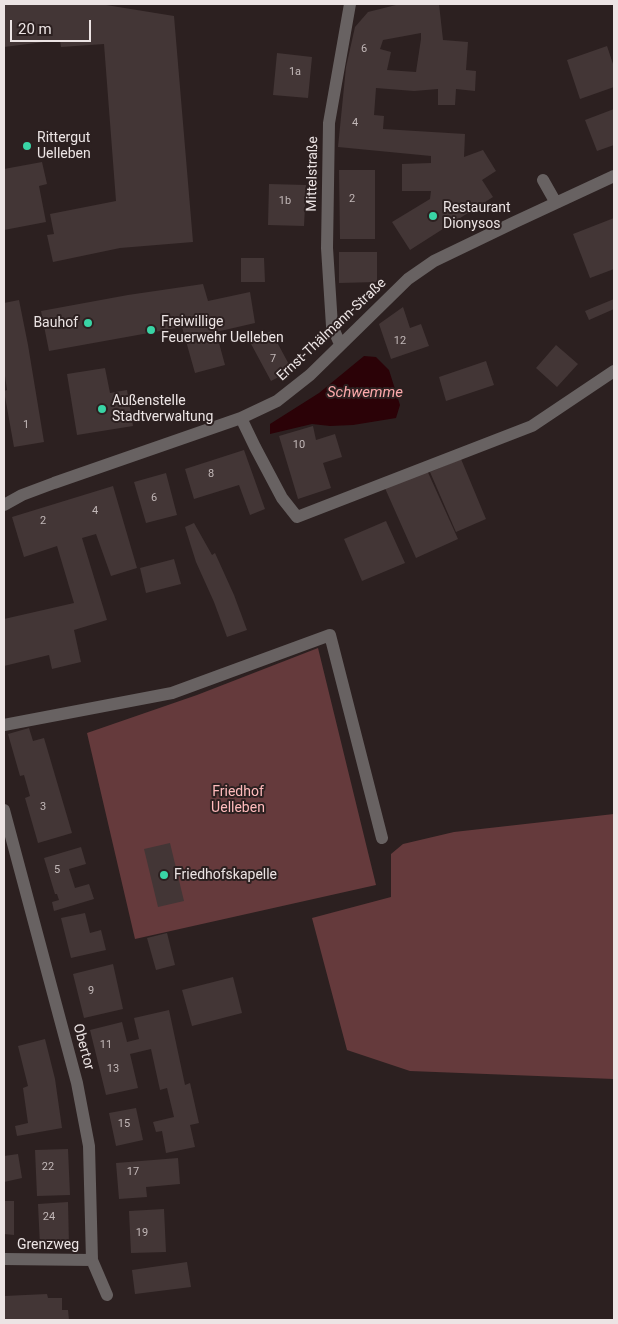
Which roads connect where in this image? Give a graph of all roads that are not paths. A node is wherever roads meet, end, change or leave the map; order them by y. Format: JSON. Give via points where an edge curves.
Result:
{"nodes":[{"id":1,"x":350,"y":4,"type":"edge"},
{"id":2,"x":614,"y":176,"type":"edge"},
{"id":3,"x":543,"y":180,"type":"dead end"},
{"id":4,"x":556,"y":203,"type":"junction"},
{"id":5,"x":340,"y":344,"type":"junction"},
{"id":6,"x":614,"y":371,"type":"edge"},
{"id":7,"x":241,"y":418,"type":"junction"},
{"id":8,"x":4,"y":505,"type":"edge"},
{"id":9,"x":4,"y":725,"type":"edge"},
{"id":10,"x":4,"y":810,"type":"edge"},
{"id":11,"x":382,"y":838,"type":"dead end"},
{"id":12,"x":4,"y":1259,"type":"edge"},
{"id":13,"x":92,"y":1260,"type":"junction"},
{"id":14,"x":107,"y":1295,"type":"dead end"}],
"edges":[{"from":1,"to":5,"type":"street","name":"Mittelstraße","via":[[329,123],[327,248],[332,326]]},
{"from":2,"to":4,"type":"street","name":"Ernst-Thälmann-Straße"},
{"from":3,"to":4,"type":"street"},
{"from":4,"to":5,"type":"street","name":"Ernst-Thälmann-Straße","via":[[434,261],[408,279]]},
{"from":5,"to":7,"type":"street","name":"Ernst-Thälmann-Straße","via":[[310,375],[277,401]]},
{"from":6,"to":7,"type":"street","via":[[532,426],[297,517],[282,498]]},
{"from":7,"to":8,"type":"street","name":"Ernst-Thälmann-Straße","via":[[54,483]]},
{"from":9,"to":11,"type":"street","via":[[172,693],[330,635]]},
{"from":10,"to":13,"type":"street","name":"Obertor","via":[[77,1083],[89,1146]]},
{"from":12,"to":13,"type":"street","name":"Grenzweg"},
{"from":13,"to":14,"type":"street","name":"Obertor"}]}
